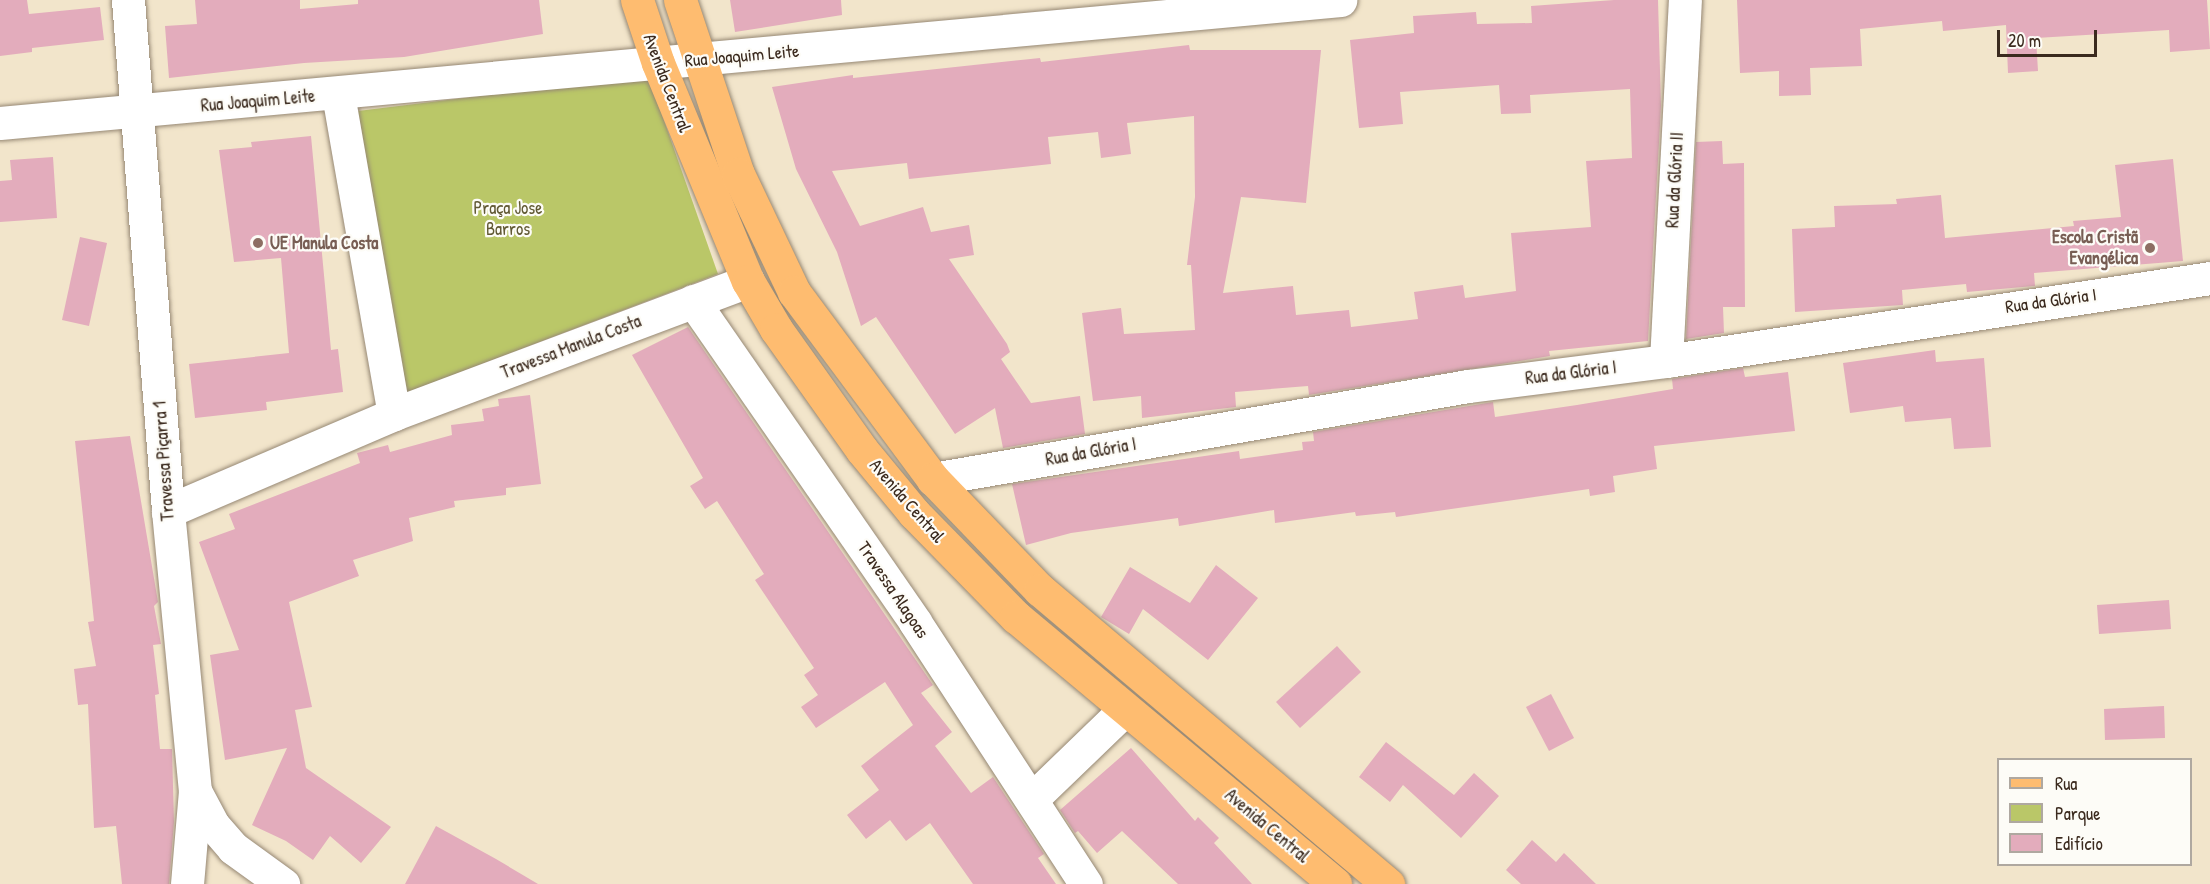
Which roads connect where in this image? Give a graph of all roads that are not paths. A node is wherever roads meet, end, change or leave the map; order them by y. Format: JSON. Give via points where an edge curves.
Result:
{"nodes":[{"id":1,"x":128,"y":0,"type":"edge"},
{"id":2,"x":637,"y":0,"type":"edge"},
{"id":3,"x":680,"y":0,"type":"edge"},
{"id":4,"x":1340,"y":0,"type":"edge"},
{"id":5,"x":1685,"y":0,"type":"edge"},
{"id":6,"x":699,"y":61,"type":"junction"},
{"id":7,"x":658,"y":63,"type":"junction"},
{"id":8,"x":338,"y":94,"type":"junction"},
{"id":9,"x":139,"y":111,"type":"junction"},
{"id":10,"x":0,"y":123,"type":"edge"},
{"id":11,"x":2210,"y":278,"type":"edge"},
{"id":12,"x":748,"y":281,"type":"junction"},
{"id":13,"x":693,"y":301,"type":"junction"},
{"id":14,"x":1666,"y":361,"type":"junction"},
{"id":15,"x":394,"y":414,"type":"junction"},
{"id":16,"x":933,"y":480,"type":"junction"},
{"id":17,"x":168,"y":511,"type":"junction"},
{"id":18,"x":1040,"y":590,"type":"junction"},
{"id":19,"x":1016,"y":616,"type":"junction"},
{"id":20,"x":1124,"y":710,"type":"junction"},
{"id":21,"x":195,"y":791,"type":"junction"},
{"id":22,"x":1033,"y":798,"type":"junction"},
{"id":23,"x":187,"y":884,"type":"edge"},
{"id":24,"x":283,"y":884,"type":"edge"},
{"id":25,"x":1086,"y":884,"type":"edge"},
{"id":26,"x":1335,"y":884,"type":"edge"},
{"id":27,"x":1388,"y":884,"type":"edge"}],
"edges":[{"from":1,"to":9,"type":"street","name":"Travessa Piçarra 1"},
{"from":2,"to":7,"type":"main road","name":"Avenida Central"},
{"from":3,"to":6,"type":"main road"},
{"from":4,"to":6,"type":"street","name":"Rua Joaquim Leite"},
{"from":5,"to":14,"type":"street","name":"Rua da Glória II"},
{"from":6,"to":7,"type":"street","name":"Rua Joaquim Leite"},
{"from":6,"to":16,"type":"main road","via":[[738,174],[795,292]]},
{"from":7,"to":8,"type":"street","name":"Rua Joaquim Leite"},
{"from":7,"to":12,"type":"main road","name":"Avenida Central"},
{"from":8,"to":9,"type":"street","name":"Rua Joaquim Leite"},
{"from":8,"to":15,"type":"street"},
{"from":9,"to":10,"type":"street","name":"Rua Joaquim Leite"},
{"from":9,"to":17,"type":"street","name":"Travessa Piçarra 1"},
{"from":11,"to":14,"type":"street","name":"Rua da Glória I"},
{"from":12,"to":13,"type":"street","name":"Travessa Manula Costa"},
{"from":12,"to":19,"type":"main road","name":"Avenida Central","via":[[776,329],[862,450],[914,513]]},
{"from":13,"to":15,"type":"street","name":"Travessa Manula Costa"},
{"from":13,"to":22,"type":"street","name":"Travessa Alagoas"},
{"from":14,"to":16,"type":"street","name":"Rua da Glória I","via":[[1468,386]]},
{"from":15,"to":17,"type":"street","name":"Travessa Manula Costa"},
{"from":16,"to":18,"type":"main road"},
{"from":17,"to":21,"type":"street","name":"Travessa Piçarra 1"},
{"from":18,"to":19,"type":"main road"},
{"from":18,"to":27,"type":"main road"},
{"from":19,"to":20,"type":"main road","name":"Avenida Central"},
{"from":20,"to":22,"type":"street"},
{"from":20,"to":26,"type":"main road","name":"Avenida Central","via":[[1293,845]]},
{"from":21,"to":23,"type":"street"},
{"from":21,"to":24,"type":"street","name":"Travessa Piçarra 1","via":[[214,826],[233,848]]},
{"from":22,"to":25,"type":"street","name":"Travessa Alagoas"}]}
